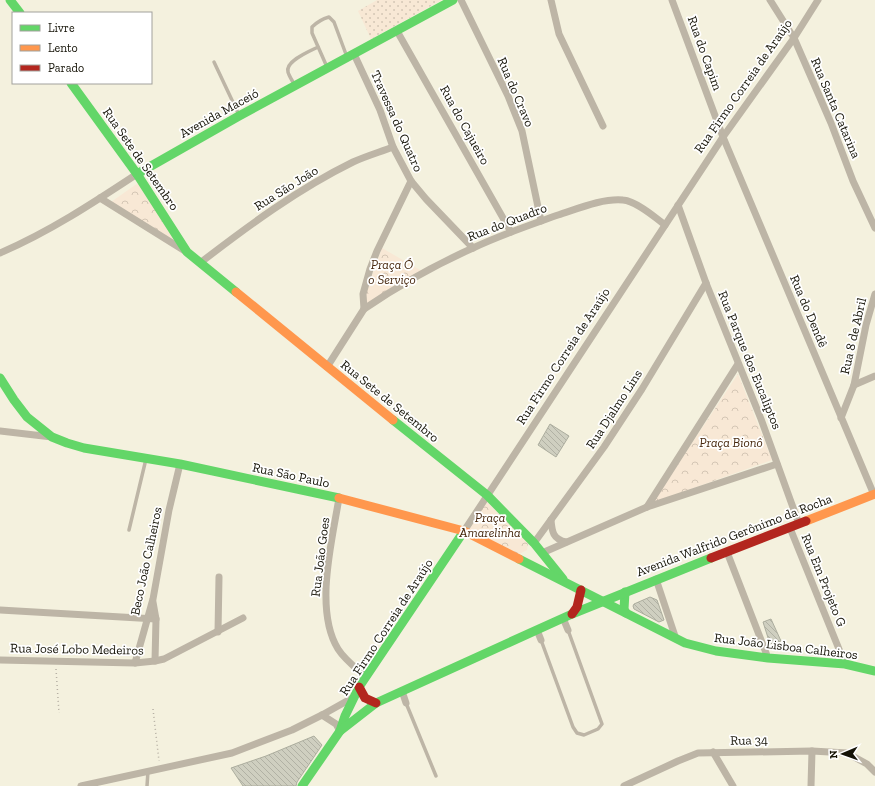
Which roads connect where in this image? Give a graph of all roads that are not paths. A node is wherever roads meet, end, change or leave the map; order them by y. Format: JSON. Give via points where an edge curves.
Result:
{"nodes":[{"id":1,"x":10,"y":0,"type":"edge"},
{"id":2,"x":453,"y":0,"type":"edge"},
{"id":3,"x":461,"y":0,"type":"edge"},
{"id":4,"x":551,"y":0,"type":"edge"},
{"id":5,"x":672,"y":0,"type":"edge"},
{"id":6,"x":770,"y":0,"type":"edge"},
{"id":7,"x":818,"y":0,"type":"edge"},
{"id":8,"x":19,"y":12,"type":"edge"},
{"id":9,"x":397,"y":31,"type":"junction"},
{"id":10,"x":794,"y":38,"type":"junction"},
{"id":11,"x":318,"y":47,"type":"junction"},
{"id":12,"x":351,"y":56,"type":"junction"},
{"id":13,"x":214,"y":62,"type":"dead end"},
{"id":14,"x":328,"y":68,"type":"junction"},
{"id":15,"x":72,"y":84,"type":"edge"},
{"id":16,"x":295,"y":85,"type":"junction"},
{"id":17,"x":239,"y":116,"type":"junction"},
{"id":18,"x":603,"y":126,"type":"dead end"},
{"id":19,"x":723,"y":137,"type":"junction"},
{"id":20,"x":393,"y":147,"type":"junction"},
{"id":21,"x":137,"y":174,"type":"junction"},
{"id":22,"x":411,"y":181,"type":"junction"},
{"id":23,"x":100,"y":198,"type":"junction"},
{"id":24,"x":678,"y":205,"type":"junction"},
{"id":25,"x":541,"y":221,"type":"junction"},
{"id":26,"x":665,"y":225,"type":"junction"},
{"id":27,"x":875,"y":228,"type":"edge"},
{"id":28,"x":511,"y":232,"type":"junction"},
{"id":29,"x":473,"y":248,"type":"junction"},
{"id":30,"x":187,"y":252,"type":"junction"},
{"id":31,"x":0,"y":254,"type":"edge"},
{"id":32,"x":200,"y":263,"type":"junction"},
{"id":33,"x":706,"y":283,"type":"junction"},
{"id":34,"x":875,"y":294,"type":"edge"},
{"id":35,"x":364,"y":309,"type":"junction"},
{"id":36,"x":738,"y":364,"type":"junction"},
{"id":37,"x":327,"y":367,"type":"junction"},
{"id":38,"x":875,"y":376,"type":"edge"},
{"id":39,"x":0,"y":378,"type":"edge"},
{"id":40,"x":854,"y":384,"type":"junction"},
{"id":41,"x":841,"y":418,"type":"junction"},
{"id":42,"x":0,"y":432,"type":"edge"},
{"id":43,"x":52,"y":437,"type":"junction"},
{"id":44,"x":146,"y":458,"type":"junction"},
{"id":45,"x":180,"y":464,"type":"junction"},
{"id":46,"x":777,"y":464,"type":"junction"},
{"id":47,"x":487,"y":495,"type":"junction"},
{"id":48,"x":874,"y":495,"type":"edge"},
{"id":49,"x":339,"y":498,"type":"junction"},
{"id":50,"x":647,"y":507,"type":"junction"},
{"id":51,"x":551,"y":520,"type":"junction"},
{"id":52,"x":799,"y":524,"type":"junction"},
{"id":53,"x":790,"y":528,"type":"junction"},
{"id":54,"x":129,"y":530,"type":"dead end"},
{"id":55,"x":464,"y":531,"type":"junction"},
{"id":56,"x":566,"y":542,"type":"junction"},
{"id":57,"x":534,"y":543,"type":"junction"},
{"id":58,"x":727,"y":552,"type":"junction"},
{"id":59,"x":542,"y":553,"type":"junction"},
{"id":60,"x":522,"y":560,"type":"junction"},
{"id":61,"x":219,"y":577,"type":"dead end"},
{"id":62,"x":656,"y":579,"type":"junction"},
{"id":63,"x":566,"y":582,"type":"junction"},
{"id":64,"x":581,"y":590,"type":"junction"},
{"id":65,"x":625,"y":592,"type":"junction"},
{"id":66,"x":153,"y":599,"type":"junction"},
{"id":67,"x":604,"y":601,"type":"junction"},
{"id":68,"x":0,"y":610,"type":"edge"},
{"id":69,"x":626,"y":613,"type":"junction"},
{"id":70,"x":572,"y":614,"type":"junction"},
{"id":71,"x":147,"y":618,"type":"junction"},
{"id":72,"x":243,"y":618,"type":"dead end"},
{"id":73,"x":563,"y":618,"type":"junction"},
{"id":74,"x":156,"y":619,"type":"junction"},
{"id":75,"x":538,"y":630,"type":"junction"},
{"id":76,"x":568,"y":630,"type":"joint"},
{"id":77,"x":218,"y":632,"type":"junction"},
{"id":78,"x":676,"y":639,"type":"junction"},
{"id":79,"x":541,"y":640,"type":"joint"},
{"id":80,"x":768,"y":658,"type":"junction"},
{"id":81,"x":0,"y":660,"type":"edge"},
{"id":82,"x":155,"y":661,"type":"junction"},
{"id":83,"x":135,"y":663,"type":"junction"},
{"id":84,"x":845,"y":664,"type":"junction"},
{"id":85,"x":875,"y":671,"type":"edge"},
{"id":86,"x":366,"y":677,"type":"junction"},
{"id":87,"x":359,"y":687,"type":"junction"},
{"id":88,"x":402,"y":691,"type":"junction"},
{"id":89,"x":355,"y":696,"type":"junction"},
{"id":90,"x":376,"y":703,"type":"junction"},
{"id":91,"x":406,"y":703,"type":"joint"},
{"id":92,"x":322,"y":715,"type":"junction"},
{"id":93,"x":340,"y":731,"type":"junction"},
{"id":94,"x":812,"y":751,"type":"junction"},
{"id":95,"x":713,"y":752,"type":"junction"},
{"id":96,"x":148,"y":771,"type":"junction"},
{"id":97,"x":875,"y":772,"type":"edge"},
{"id":98,"x":436,"y":776,"type":"dead end"},
{"id":99,"x":81,"y":786,"type":"edge"},
{"id":100,"x":147,"y":786,"type":"edge"},
{"id":101,"x":302,"y":786,"type":"edge"},
{"id":102,"x":624,"y":786,"type":"edge"},
{"id":103,"x":733,"y":786,"type":"edge"},
{"id":104,"x":811,"y":786,"type":"edge"}],
"edges":[{"from":1,"to":8,"type":"street"},
{"from":2,"to":9,"type":"street","name":"Avenida Maceió"},
{"from":3,"to":25,"type":"street","name":"Rua do Cravo","via":[[508,96],[522,131]]},
{"from":4,"to":18,"type":"street","via":[[559,34]]},
{"from":5,"to":19,"type":"street","name":"Rua do Capim"},
{"from":6,"to":10,"type":"street","name":"Rua Santa Catarina"},
{"from":7,"to":10,"type":"street","name":"Rua Firmo Correia de Araújo"},
{"from":9,"to":12,"type":"street","name":"Avenida Maceió"},
{"from":9,"to":28,"type":"street","name":"Rua do Cajueiro"},
{"from":10,"to":19,"type":"street","name":"Rua Firmo Correia de Araújo"},
{"from":10,"to":27,"type":"street","name":"Rua Santa Catarina"},
{"from":11,"to":12,"type":"lane","via":[[312,27],[316,22],[329,17]]},
{"from":11,"to":14,"type":"lane"},
{"from":11,"to":16,"type":"lane","via":[[288,67]]},
{"from":12,"to":14,"type":"street","name":"Avenida Maceió"},
{"from":12,"to":20,"type":"street","name":"Travessa do Quatro","via":[[380,110]]},
{"from":13,"to":17,"type":"lane"},
{"from":14,"to":16,"type":"street","name":"Avenida Maceió"},
{"from":15,"to":21,"type":"street","name":"Rua Sete de Setembro"},
{"from":16,"to":17,"type":"street","name":"Avenida Maceió"},
{"from":17,"to":21,"type":"street","name":"Avenida Maceió"},
{"from":19,"to":24,"type":"street","name":"Rua Firmo Correia de Araújo"},
{"from":19,"to":41,"type":"street","name":"Rua do Dendê"},
{"from":20,"to":22,"type":"street","name":"Travessa do Quatro"},
{"from":20,"to":32,"type":"street","name":"Rua São João","via":[[354,162],[321,180],[253,222]]},
{"from":21,"to":23,"type":"street","name":"Avenida Maceió"},
{"from":21,"to":30,"type":"street","name":"Rua Sete de Setembro"},
{"from":22,"to":29,"type":"street","name":"Travessa do Quatro"},
{"from":22,"to":35,"type":"street","via":[[372,263],[363,294]]},
{"from":23,"to":30,"type":"street","name":"Rua Sete de Setembro"},
{"from":23,"to":31,"type":"street","name":"Avenida Maceió","via":[[55,226]]},
{"from":24,"to":26,"type":"street","name":"Rua Firmo Correia de Araújo"},
{"from":24,"to":33,"type":"street","name":"Rua Parque dos Eucaliptos"},
{"from":25,"to":26,"type":"street","name":"Rua do Quadro","via":[[586,206],[625,200],[647,211]]},
{"from":25,"to":28,"type":"street","name":"Rua do Quadro"},
{"from":26,"to":47,"type":"street","name":"Rua Firmo Correia de Araújo"},
{"from":28,"to":29,"type":"street","name":"Rua do Quadro"},
{"from":29,"to":35,"type":"street","name":"Rua do Quadro","via":[[398,287]]},
{"from":30,"to":32,"type":"street","name":"Rua Sete de Setembro"},
{"from":32,"to":37,"type":"street","name":"Rua Sete de Setembro"},
{"from":33,"to":36,"type":"street","name":"Rua Parque dos Eucaliptos"},
{"from":33,"to":51,"type":"street","name":"Rua Djalmo Lins","via":[[608,441]]},
{"from":34,"to":40,"type":"street","name":"Rua 8 de Abril"},
{"from":35,"to":37,"type":"street"},
{"from":36,"to":46,"type":"street","name":"Rua Parque dos Eucaliptos"},
{"from":36,"to":50,"type":"street"},
{"from":37,"to":47,"type":"street","name":"Rua Sete de Setembro"},
{"from":38,"to":40,"type":"street"},
{"from":39,"to":43,"type":"street","via":[[27,417]]},
{"from":40,"to":41,"type":"street","name":"Rua 8 de Abril"},
{"from":41,"to":48,"type":"street","name":"Rua do Dendê"},
{"from":42,"to":43,"type":"street","name":"Rua São Paulo"},
{"from":43,"to":44,"type":"street","name":"Rua São Paulo","via":[[84,448]]},
{"from":44,"to":45,"type":"street","name":"Rua São Paulo"},
{"from":44,"to":54,"type":"lane"},
{"from":45,"to":49,"type":"street","name":"Rua São Paulo"},
{"from":45,"to":66,"type":"street","name":"Beco João Calheiros"},
{"from":46,"to":50,"type":"street"},
{"from":46,"to":52,"type":"street","name":"Rua Parque dos Eucaliptos"},
{"from":47,"to":55,"type":"street","name":"Rua Firmo Correia de Araújo"},
{"from":47,"to":57,"type":"street","name":"Rua Sete de Setembro"},
{"from":48,"to":52,"type":"street","name":"Avenida Walfrido Gerônimo da Rocha"},
{"from":49,"to":55,"type":"street","name":"Rua São Paulo"},
{"from":49,"to":86,"type":"street","name":"Rua João Goes","via":[[329,553],[327,617],[329,630],[338,649]]},
{"from":50,"to":56,"type":"street"},
{"from":51,"to":56,"type":"street","via":[[552,531],[556,537]]},
{"from":51,"to":57,"type":"street","name":"Rua Djalmo Lins"},
{"from":52,"to":53,"type":"street","name":"Avenida Walfrido Gerônimo da Rocha"},
{"from":53,"to":58,"type":"street","name":"Avenida Walfrido Gerônimo da Rocha"},
{"from":53,"to":84,"type":"street","name":"Rua Em Projeto G"},
{"from":55,"to":60,"type":"street","name":"Rua São Paulo"},
{"from":55,"to":86,"type":"street","name":"Rua Firmo Correia de Araújo"},
{"from":56,"to":59,"type":"street"},
{"from":57,"to":59,"type":"street","name":"Rua Sete de Setembro"},
{"from":57,"to":60,"type":"street","via":[[534,556]]},
{"from":58,"to":62,"type":"street","name":"Avenida Walfrido Gerônimo da Rocha"},
{"from":58,"to":80,"type":"street"},
{"from":59,"to":63,"type":"street","name":"Rua Sete de Setembro"},
{"from":60,"to":63,"type":"street","name":"Rua São Paulo"},
{"from":61,"to":77,"type":"street"},
{"from":62,"to":65,"type":"street","name":"Avenida Walfrido Gerônimo da Rocha"},
{"from":62,"to":78,"type":"street"},
{"from":63,"to":64,"type":"street","name":"Rua João Lisboa Calheiros"},
{"from":64,"to":67,"type":"street","name":"Rua João Lisboa Calheiros"},
{"from":64,"to":70,"type":"street","via":[[577,607]]},
{"from":65,"to":67,"type":"street","name":"Avenida Walfrido Gerônimo da Rocha"},
{"from":65,"to":69,"type":"street"},
{"from":66,"to":71,"type":"street","name":"Beco João Calheiros"},
{"from":66,"to":74,"type":"street"},
{"from":67,"to":69,"type":"street","name":"Rua João Lisboa Calheiros"},
{"from":67,"to":70,"type":"street","name":"Rua Firmo Correia de Araújo"},
{"from":68,"to":71,"type":"street"},
{"from":69,"to":78,"type":"street","name":"Rua João Lisboa Calheiros"},
{"from":70,"to":73,"type":"street","name":"Rua Firmo Correia de Araújo"},
{"from":71,"to":74,"type":"street"},
{"from":71,"to":83,"type":"street","name":"Beco João Calheiros"},
{"from":72,"to":77,"type":"street","name":"Rua José Lobo Medeiros"},
{"from":73,"to":75,"type":"street","name":"Rua Firmo Correia de Araújo"},
{"from":73,"to":76,"type":"street"},
{"from":74,"to":82,"type":"street"},
{"from":75,"to":79,"type":"street"},
{"from":75,"to":88,"type":"street","name":"Rua Firmo Correia de Araújo"},
{"from":76,"to":79,"type":"lane","via":[[602,724],[598,729],[584,735],[577,733],[573,727]]},
{"from":77,"to":82,"type":"street","name":"Rua José Lobo Medeiros"},
{"from":78,"to":80,"type":"street","name":"Rua João Lisboa Calheiros","via":[[716,651]]},
{"from":80,"to":84,"type":"street","name":"Rua João Lisboa Calheiros"},
{"from":81,"to":83,"type":"street","name":"Rua José Lobo Medeiros"},
{"from":82,"to":83,"type":"street","name":"Rua José Lobo Medeiros"},
{"from":84,"to":85,"type":"street","name":"Rua João Lisboa Calheiros"},
{"from":86,"to":87,"type":"street","name":"Rua Firmo Correia de Araújo"},
{"from":87,"to":89,"type":"street","name":"Rua Firmo Correia de Araújo"},
{"from":87,"to":90,"type":"street","via":[[365,698]]},
{"from":88,"to":90,"type":"street","name":"Rua Firmo Correia de Araújo"},
{"from":88,"to":91,"type":"street"},
{"from":89,"to":92,"type":"street"},
{"from":89,"to":93,"type":"street","name":"Rua Firmo Correia de Araújo"},
{"from":90,"to":93,"type":"street","name":"Rua Firmo Correia de Araújo"},
{"from":91,"to":98,"type":"lane"},
{"from":92,"to":93,"type":"street","via":[[336,724]]},
{"from":92,"to":96,"type":"street","via":[[292,730],[232,753]]},
{"from":93,"to":101,"type":"street","name":"Rua Firmo Correia de Araújo"},
{"from":94,"to":95,"type":"street","name":"Rua 34"},
{"from":94,"to":97,"type":"street","name":"Rua 34","via":[[847,753],[867,764]]},
{"from":94,"to":104,"type":"street"},
{"from":95,"to":102,"type":"street","name":"Rua 34","via":[[698,753],[678,760]]},
{"from":95,"to":103,"type":"street"},
{"from":96,"to":99,"type":"street"},
{"from":96,"to":100,"type":"lane"}]}
